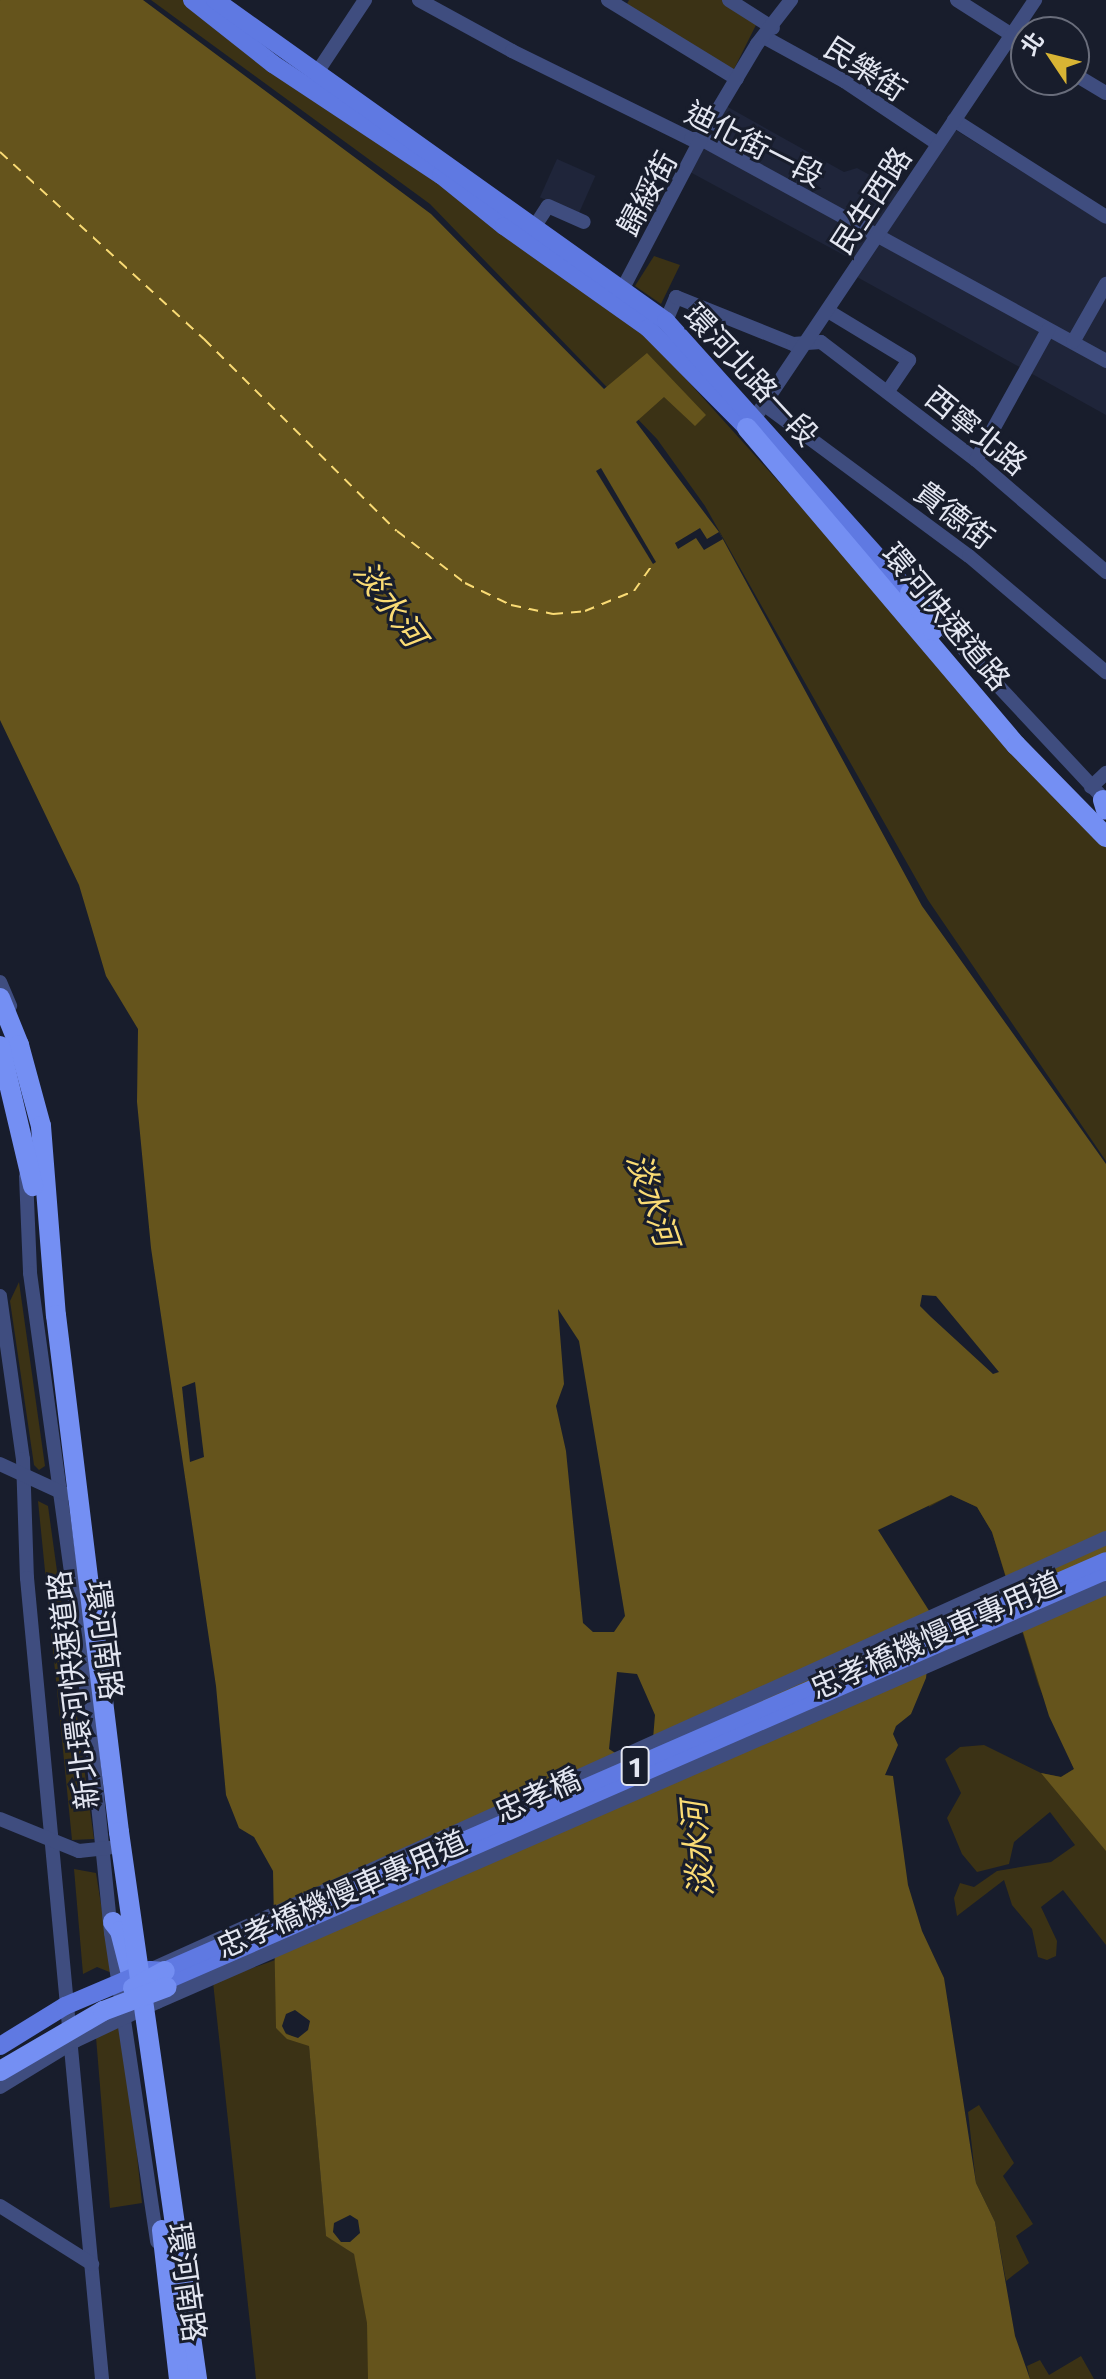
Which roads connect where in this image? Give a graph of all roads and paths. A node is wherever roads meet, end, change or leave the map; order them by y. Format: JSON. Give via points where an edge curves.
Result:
{"nodes":[{"id":1,"x":192,"y":0,"type":"edge"},
{"id":2,"x":215,"y":0,"type":"edge"},
{"id":3,"x":365,"y":0,"type":"edge"},
{"id":4,"x":419,"y":0,"type":"edge"},
{"id":5,"x":608,"y":0,"type":"edge"},
{"id":6,"x":729,"y":0,"type":"edge"},
{"id":7,"x":791,"y":0,"type":"edge"},
{"id":8,"x":957,"y":0,"type":"edge"},
{"id":9,"x":769,"y":33,"type":"junction"},
{"id":10,"x":1010,"y":33,"type":"edge"},
{"id":11,"x":1010,"y":37,"type":"edge"},
{"id":12,"x":316,"y":74,"type":"junction"},
{"id":13,"x":737,"y":79,"type":"junction"},
{"id":14,"x":954,"y":120,"type":"junction"},
{"id":15,"x":701,"y":139,"type":"junction"},
{"id":16,"x":938,"y":144,"type":"junction"},
{"id":17,"x":1106,"y":217,"type":"edge"},
{"id":18,"x":584,"y":222,"type":"dead end"},
{"id":19,"x":533,"y":229,"type":"junction"},
{"id":20,"x":877,"y":237,"type":"junction"},
{"id":21,"x":1106,"y":284,"type":"edge"},
{"id":22,"x":622,"y":290,"type":"junction"},
{"id":23,"x":828,"y":311,"type":"junction"},
{"id":24,"x":666,"y":321,"type":"junction"},
{"id":25,"x":1048,"y":330,"type":"junction"},
{"id":26,"x":1073,"y":342,"type":"junction"},
{"id":27,"x":807,"y":343,"type":"junction"},
{"id":28,"x":1106,"y":361,"type":"edge"},
{"id":29,"x":888,"y":391,"type":"junction"},
{"id":30,"x":757,"y":417,"type":"junction"},
{"id":31,"x":976,"y":460,"type":"junction"},
{"id":32,"x":1104,"y":565,"type":"edge"},
{"id":33,"x":910,"y":593,"type":"junction"},
{"id":34,"x":1106,"y":672,"type":"edge"},
{"id":35,"x":1106,"y":773,"type":"edge"},
{"id":36,"x":1102,"y":804,"type":"edge"},
{"id":37,"x":1106,"y":837,"type":"edge"},
{"id":38,"x":0,"y":982,"type":"edge"},
{"id":39,"x":0,"y":998,"type":"edge"},
{"id":40,"x":8,"y":1019,"type":"edge"},
{"id":41,"x":0,"y":1048,"type":"edge"},
{"id":42,"x":52,"y":1262,"type":"junction"},
{"id":43,"x":0,"y":1296,"type":"edge"},
{"id":44,"x":2,"y":1314,"type":"edge"},
{"id":45,"x":0,"y":1464,"type":"edge"},
{"id":46,"x":22,"y":1475,"type":"junction"},
{"id":47,"x":60,"y":1491,"type":"junction"},
{"id":48,"x":80,"y":1500,"type":"junction"},
{"id":49,"x":1106,"y":1538,"type":"edge"},
{"id":50,"x":1106,"y":1561,"type":"edge"},
{"id":51,"x":1106,"y":1577,"type":"edge"},
{"id":52,"x":1106,"y":1588,"type":"edge"},
{"id":53,"x":0,"y":1819,"type":"edge"},
{"id":54,"x":52,"y":1840,"type":"junction"},
{"id":55,"x":121,"y":1847,"type":"junction"},
{"id":56,"x":103,"y":1849,"type":"junction"},
{"id":57,"x":113,"y":1922,"type":"joint"},
{"id":58,"x":160,"y":1976,"type":"junction"},
{"id":59,"x":134,"y":1994,"type":"junction"},
{"id":60,"x":69,"y":2014,"type":"junction"},
{"id":61,"x":71,"y":2031,"type":"junction"},
{"id":62,"x":2,"y":2059,"type":"edge"},
{"id":63,"x":21,"y":2080,"type":"junction"},
{"id":64,"x":0,"y":2090,"type":"edge"},
{"id":65,"x":0,"y":2206,"type":"edge"},
{"id":66,"x":92,"y":2264,"type":"junction"},
{"id":67,"x":102,"y":2379,"type":"edge"},
{"id":68,"x":177,"y":2379,"type":"edge"},
{"id":69,"x":187,"y":2379,"type":"edge"},
{"id":70,"x":199,"y":2379,"type":"edge"}],
"edges":[{"from":1,"to":30,"type":"main road","name":"環河北路一段","via":[[273,64],[441,175],[648,328]]},
{"from":2,"to":12,"type":"main road","name":"環河北路一段"},
{"from":3,"to":12,"type":"street"},
{"from":4,"to":15,"type":"street","name":"迪化街一段","via":[[512,51],[691,139]]},
{"from":5,"to":13,"type":"street"},
{"from":6,"to":9,"type":"street","name":"民樂街"},
{"from":7,"to":9,"type":"street","name":"歸綏街"},
{"from":8,"to":10,"type":"street"},
{"from":9,"to":13,"type":"street","name":"歸綏街"},
{"from":9,"to":16,"type":"street","name":"民樂街"},
{"from":11,"to":14,"type":"street","name":"民生西路"},
{"from":12,"to":19,"type":"main road","name":"環河北路一段","via":[[450,162]]},
{"from":13,"to":15,"type":"street","name":"歸綏街"},
{"from":14,"to":16,"type":"street","name":"民生西路"},
{"from":14,"to":17,"type":"street"},
{"from":15,"to":20,"type":"street","name":"迪化街一段"},
{"from":15,"to":22,"type":"street","name":"歸綏街"},
{"from":16,"to":20,"type":"street","name":"民生西路"},
{"from":18,"to":19,"type":"street","via":[[548,206]]},
{"from":19,"to":22,"type":"main road","name":"環河北路一段"},
{"from":20,"to":23,"type":"street","name":"民生西路"},
{"from":20,"to":25,"type":"street","name":"迪化街一段"},
{"from":21,"to":26,"type":"street"},
{"from":22,"to":24,"type":"main road","name":"環河北路一段"},
{"from":23,"to":27,"type":"street","name":"民生西路"},
{"from":23,"to":29,"type":"street","via":[[909,360]]},
{"from":24,"to":27,"type":"street","name":"西寧北路","via":[[676,297],[793,344]]},
{"from":24,"to":30,"type":"main road","name":"環河北路一段"},
{"from":25,"to":26,"type":"street","name":"迪化街一段"},
{"from":25,"to":31,"type":"street"},
{"from":26,"to":28,"type":"street","name":"迪化街一段"},
{"from":27,"to":29,"type":"street","name":"西寧北路","via":[[821,342]]},
{"from":27,"to":30,"type":"street","name":"民生西路"},
{"from":29,"to":31,"type":"street","name":"西寧北路"},
{"from":30,"to":33,"type":"main road","name":"環河北路一段"},
{"from":30,"to":34,"type":"street","name":"貴德街","via":[[969,556]]},
{"from":30,"to":37,"type":"highway","name":"環河快速道路","via":[[842,538],[1016,745]]},
{"from":31,"to":32,"type":"street","name":"西寧北路"},
{"from":33,"to":36,"type":"street","name":"環河北路一段"},
{"from":33,"to":36,"type":"highway","name":"環河快速道路","via":[[985,692]]},
{"from":35,"to":36,"type":"street"},
{"from":38,"to":40,"type":"street"},
{"from":39,"to":42,"type":"highway","name":"新北環河快速道路","bridge":true,"via":[[41,1126]]},
{"from":40,"to":42,"type":"highway","bridge":true,"via":[[33,1131]]},
{"from":40,"to":48,"type":"street","via":[[47,1141],[60,1331]]},
{"from":41,"to":47,"type":"street","name":"環河南路","via":[[26,1153],[29,1259]]},
{"from":41,"to":68,"type":"highway","name":"新北環河快速道路","bridge":true,"via":[[31,1164],[64,1488]]},
{"from":42,"to":70,"type":"highway","name":"新北環河快速道路","bridge":true,"via":[[119,1832]]},
{"from":43,"to":44,"type":"street"},
{"from":44,"to":46,"type":"street"},
{"from":45,"to":46,"type":"street"},
{"from":46,"to":47,"type":"street"},
{"from":46,"to":54,"type":"street"},
{"from":47,"to":48,"type":"street"},
{"from":47,"to":56,"type":"street","name":"環河南路"},
{"from":48,"to":55,"type":"street"},
{"from":49,"to":58,"type":"street","name":"忠孝橋機慢車專用道"},
{"from":50,"to":58,"type":"main road","name":"忠孝橋","number":"1"},
{"from":51,"to":58,"type":"main road","name":"忠孝橋","number":"1"},
{"from":52,"to":64,"type":"street","name":"忠孝橋機慢車專用道","bridge":true,"via":[[157,2002],[75,2041]]},
{"from":53,"to":54,"type":"street"},
{"from":54,"to":56,"type":"street","via":[[79,1851]]},
{"from":54,"to":60,"type":"street"},
{"from":55,"to":56,"type":"street"},
{"from":55,"to":59,"type":"street"},
{"from":56,"to":57,"type":"street","name":"環河南路"},
{"from":57,"to":59,"type":"highway","via":[[120,1931]]},
{"from":58,"to":62,"type":"highway","number":"1","bridge":true,"via":[[79,2012]]},
{"from":59,"to":60,"type":"street","via":[[100,1999]]},
{"from":59,"to":61,"type":"street"},
{"from":59,"to":68,"type":"street","name":"環河南路"},
{"from":59,"to":69,"type":"highway"},
{"from":59,"to":70,"type":"street","name":"環河南路"},
{"from":60,"to":61,"type":"street"},
{"from":60,"to":62,"type":"street"},
{"from":61,"to":62,"type":"street"},
{"from":61,"to":63,"type":"street","via":[[57,2059]]},
{"from":61,"to":66,"type":"street"},
{"from":62,"to":63,"type":"street"},
{"from":63,"to":64,"type":"street"},
{"from":65,"to":66,"type":"street"},
{"from":66,"to":67,"type":"street"}]}
